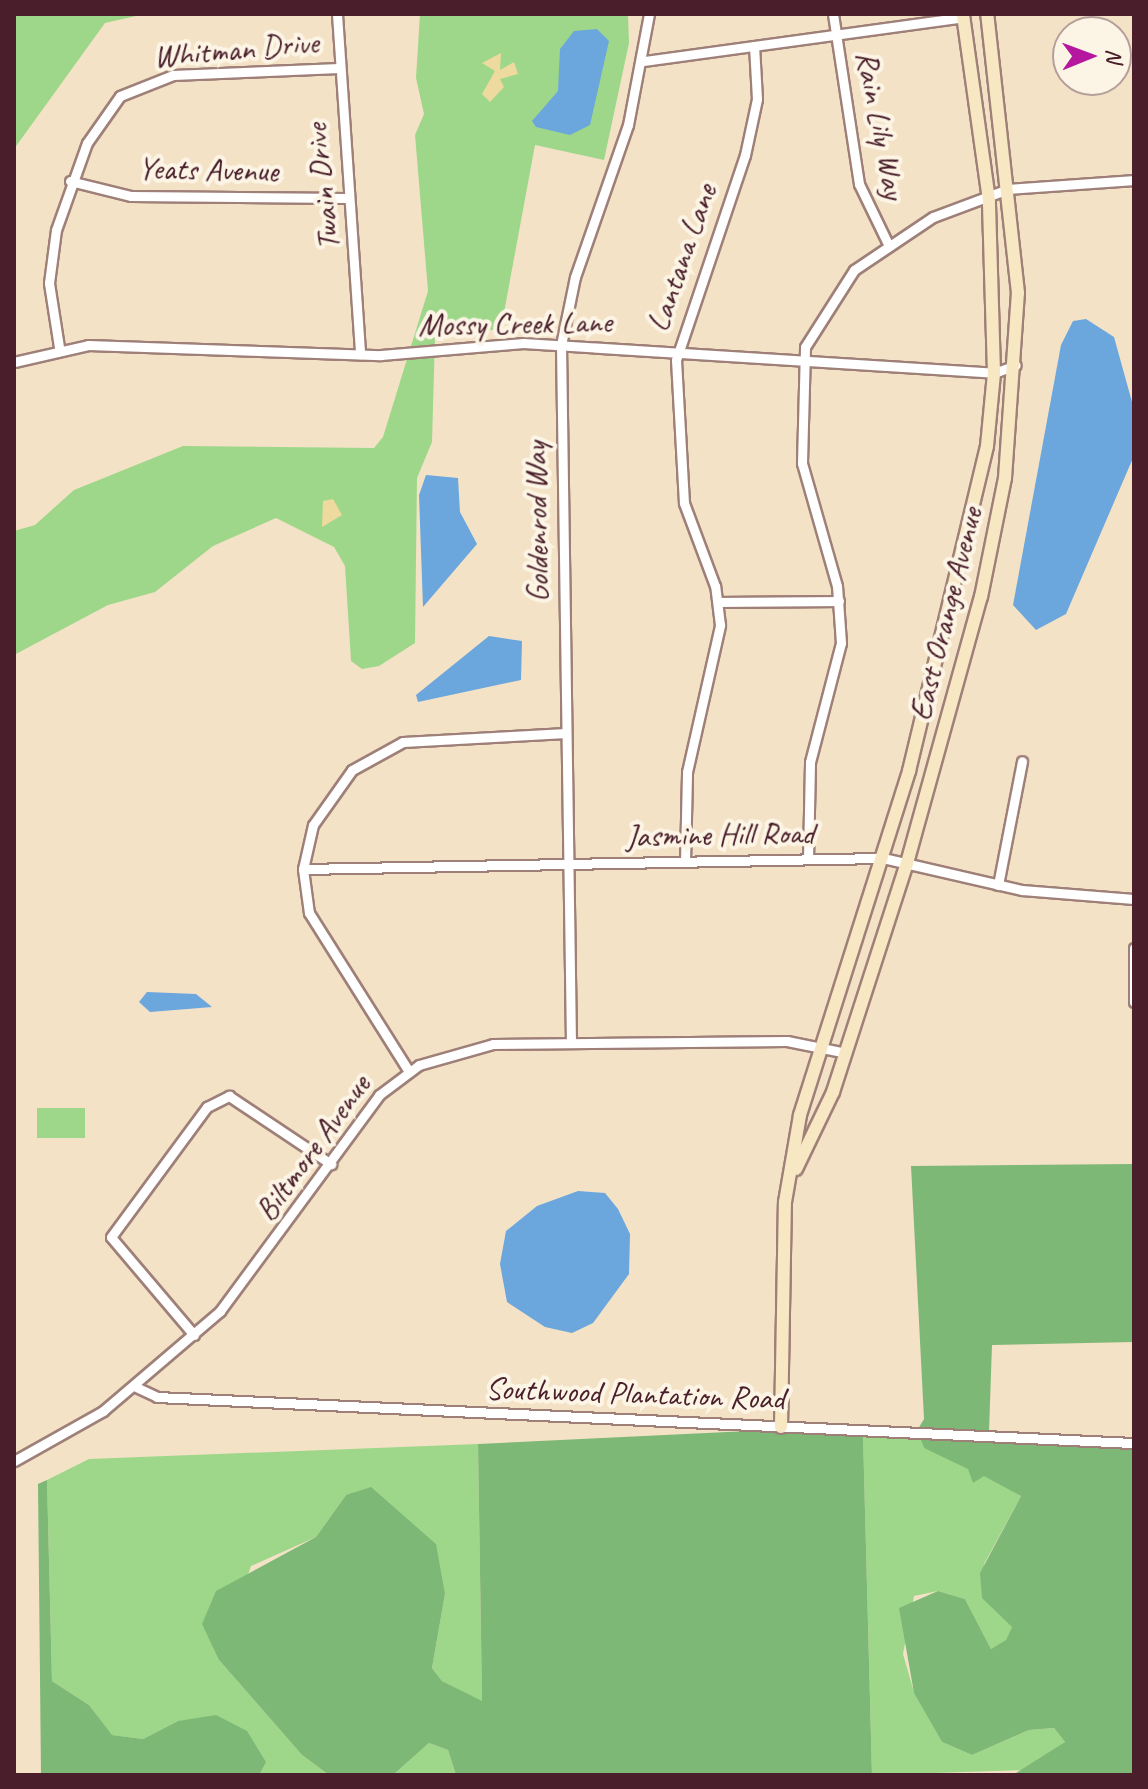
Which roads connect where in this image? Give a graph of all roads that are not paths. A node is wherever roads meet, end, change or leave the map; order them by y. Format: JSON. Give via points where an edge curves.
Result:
{"nodes":[{"id":1,"x":337,"y":14,"type":"edge"},
{"id":2,"x":649,"y":14,"type":"edge"},
{"id":3,"x":833,"y":14,"type":"edge"},
{"id":4,"x":987,"y":14,"type":"edge"},
{"id":5,"x":963,"y":16,"type":"edge"},
{"id":6,"x":837,"y":35,"type":"junction"},
{"id":7,"x":754,"y":46,"type":"junction"},
{"id":8,"x":644,"y":61,"type":"junction"},
{"id":9,"x":339,"y":68,"type":"junction"},
{"id":10,"x":985,"y":177,"type":"junction"},
{"id":11,"x":1134,"y":180,"type":"edge"},
{"id":12,"x":70,"y":181,"type":"junction"},
{"id":13,"x":1008,"y":189,"type":"junction"},
{"id":14,"x":346,"y":198,"type":"junction"},
{"id":15,"x":989,"y":200,"type":"junction"},
{"id":16,"x":887,"y":242,"type":"junction"},
{"id":17,"x":561,"y":345,"type":"junction"},
{"id":18,"x":59,"y":347,"type":"junction"},
{"id":19,"x":677,"y":351,"type":"junction"},
{"id":20,"x":360,"y":354,"type":"junction"},
{"id":21,"x":803,"y":359,"type":"junction"},
{"id":22,"x":14,"y":362,"type":"edge"},
{"id":23,"x":1017,"y":364,"type":"junction"},
{"id":24,"x":994,"y":373,"type":"junction"},
{"id":25,"x":839,"y":601,"type":"junction"},
{"id":26,"x":719,"y":602,"type":"junction"},
{"id":27,"x":566,"y":733,"type":"junction"},
{"id":28,"x":1022,"y":761,"type":"dead end"},
{"id":29,"x":883,"y":858,"type":"junction"},
{"id":30,"x":808,"y":859,"type":"junction"},
{"id":31,"x":685,"y":862,"type":"junction"},
{"id":32,"x":907,"y":863,"type":"junction"},
{"id":33,"x":568,"y":864,"type":"junction"},
{"id":34,"x":303,"y":869,"type":"junction"},
{"id":35,"x":998,"y":885,"type":"junction"},
{"id":36,"x":1134,"y":899,"type":"edge"},
{"id":37,"x":1134,"y":948,"type":"edge"},
{"id":38,"x":1134,"y":1002,"type":"edge"},
{"id":39,"x":571,"y":1043,"type":"junction"},
{"id":40,"x":822,"y":1047,"type":"junction"},
{"id":41,"x":846,"y":1053,"type":"junction"},
{"id":42,"x":408,"y":1070,"type":"junction"},
{"id":43,"x":331,"y":1164,"type":"junction"},
{"id":44,"x":785,"y":1202,"type":"junction"},
{"id":45,"x":194,"y":1335,"type":"junction"},
{"id":46,"x":136,"y":1387,"type":"junction"},
{"id":47,"x":781,"y":1427,"type":"junction"},
{"id":48,"x":1134,"y":1443,"type":"edge"},
{"id":49,"x":14,"y":1461,"type":"edge"}],
"edges":[{"from":1,"to":9,"type":"street","name":"Twain Drive"},
{"from":2,"to":8,"type":"street","name":"Goldenrod Way"},
{"from":3,"to":6,"type":"street","name":"Rain Lily Way"},
{"from":4,"to":13,"type":"street","name":"East Orange Avenue"},
{"from":5,"to":6,"type":"street"},
{"from":5,"to":10,"type":"street","name":"East Orange Avenue"},
{"from":6,"to":7,"type":"street"},
{"from":6,"to":16,"type":"street","name":"Rain Lily Way","via":[[859,184]]},
{"from":7,"to":8,"type":"street"},
{"from":7,"to":19,"type":"street","name":"Lantana Lane","via":[[757,99],[745,155]]},
{"from":8,"to":17,"type":"street","name":"Goldenrod Way","via":[[575,277]]},
{"from":9,"to":12,"type":"street","name":"Whitman Drive","via":[[148,80],[104,114]]},
{"from":9,"to":14,"type":"street","name":"Twain Drive"},
{"from":10,"to":13,"type":"street"},
{"from":10,"to":15,"type":"street","name":"East Orange Avenue"},
{"from":11,"to":13,"type":"street"},
{"from":12,"to":14,"type":"street","name":"Yeats Avenue","via":[[131,196]]},
{"from":12,"to":18,"type":"street","name":"Whitman Drive","via":[[50,258]]},
{"from":13,"to":15,"type":"street"},
{"from":13,"to":23,"type":"street","name":"East Orange Avenue"},
{"from":14,"to":20,"type":"street","name":"Twain Drive","via":[[360,290]]},
{"from":15,"to":16,"type":"street","via":[[933,217]]},
{"from":15,"to":24,"type":"street","name":"East Orange Avenue"},
{"from":16,"to":21,"type":"street","via":[[854,270]]},
{"from":17,"to":19,"type":"street","name":"Mossy Creek Lane"},
{"from":17,"to":20,"type":"street","name":"Mossy Creek Lane"},
{"from":17,"to":27,"type":"street","name":"Goldenrod Way"},
{"from":18,"to":20,"type":"street","name":"Mossy Creek Lane"},
{"from":18,"to":22,"type":"street","name":"Mossy Creek Lane"},
{"from":19,"to":21,"type":"street","name":"Mossy Creek Lane"},
{"from":19,"to":26,"type":"street","name":"Lantana Lane","via":[[684,503]]},
{"from":21,"to":24,"type":"street","name":"Mossy Creek Lane"},
{"from":21,"to":25,"type":"street","via":[[804,473]]},
{"from":23,"to":24,"type":"street","name":"Mossy Creek Lane"},
{"from":23,"to":32,"type":"street","name":"East Orange Avenue","via":[[981,597]]},
{"from":24,"to":29,"type":"street","name":"East Orange Avenue","via":[[973,520]]},
{"from":25,"to":26,"type":"street"},
{"from":25,"to":30,"type":"street","via":[[838,668],[807,784]]},
{"from":26,"to":31,"type":"street","name":"Lantana Lane","via":[[718,652],[687,772]]},
{"from":27,"to":33,"type":"street","name":"Goldenrod Way"},
{"from":27,"to":34,"type":"street","via":[[425,736],[372,756],[321,808]]},
{"from":28,"to":35,"type":"street"},
{"from":29,"to":30,"type":"street","name":"Jasmine Hill Road"},
{"from":29,"to":32,"type":"street","name":"Jasmine Hill Road"},
{"from":29,"to":40,"type":"street","name":"East Orange Avenue"},
{"from":30,"to":31,"type":"street","name":"Jasmine Hill Road"},
{"from":31,"to":33,"type":"street","name":"Jasmine Hill Road"},
{"from":32,"to":35,"type":"street","name":"Jasmine Hill Road"},
{"from":32,"to":41,"type":"street","name":"East Orange Avenue"},
{"from":33,"to":34,"type":"street","name":"Jasmine Hill Road"},
{"from":33,"to":39,"type":"street","name":"Goldenrod Way"},
{"from":34,"to":42,"type":"street","via":[[316,930]]},
{"from":35,"to":36,"type":"street","name":"Jasmine Hill Road"},
{"from":37,"to":38,"type":"street"},
{"from":39,"to":40,"type":"street","name":"Biltmore Avenue","via":[[787,1041]]},
{"from":39,"to":42,"type":"street","name":"Biltmore Avenue","via":[[473,1046]]},
{"from":40,"to":41,"type":"street","name":"Biltmore Avenue"},
{"from":40,"to":44,"type":"street","name":"East Orange Avenue"},
{"from":41,"to":44,"type":"street","name":"East Orange Avenue"},
{"from":42,"to":43,"type":"street","name":"Biltmore Avenue","via":[[379,1095]]},
{"from":43,"to":45,"type":"street","name":"Biltmore Avenue","via":[[260,1265]]},
{"from":43,"to":45,"type":"street","via":[[229,1096],[207,1107],[111,1237]]},
{"from":44,"to":47,"type":"street","name":"East Orange Avenue"},
{"from":45,"to":46,"type":"street","name":"Biltmore Avenue"},
{"from":46,"to":47,"type":"street","name":"Southwood Plantation Road","via":[[157,1397]]},
{"from":46,"to":49,"type":"street","name":"Biltmore Avenue","via":[[60,1440]]},
{"from":47,"to":48,"type":"street","name":"Southwood Plantation Road"}]}
